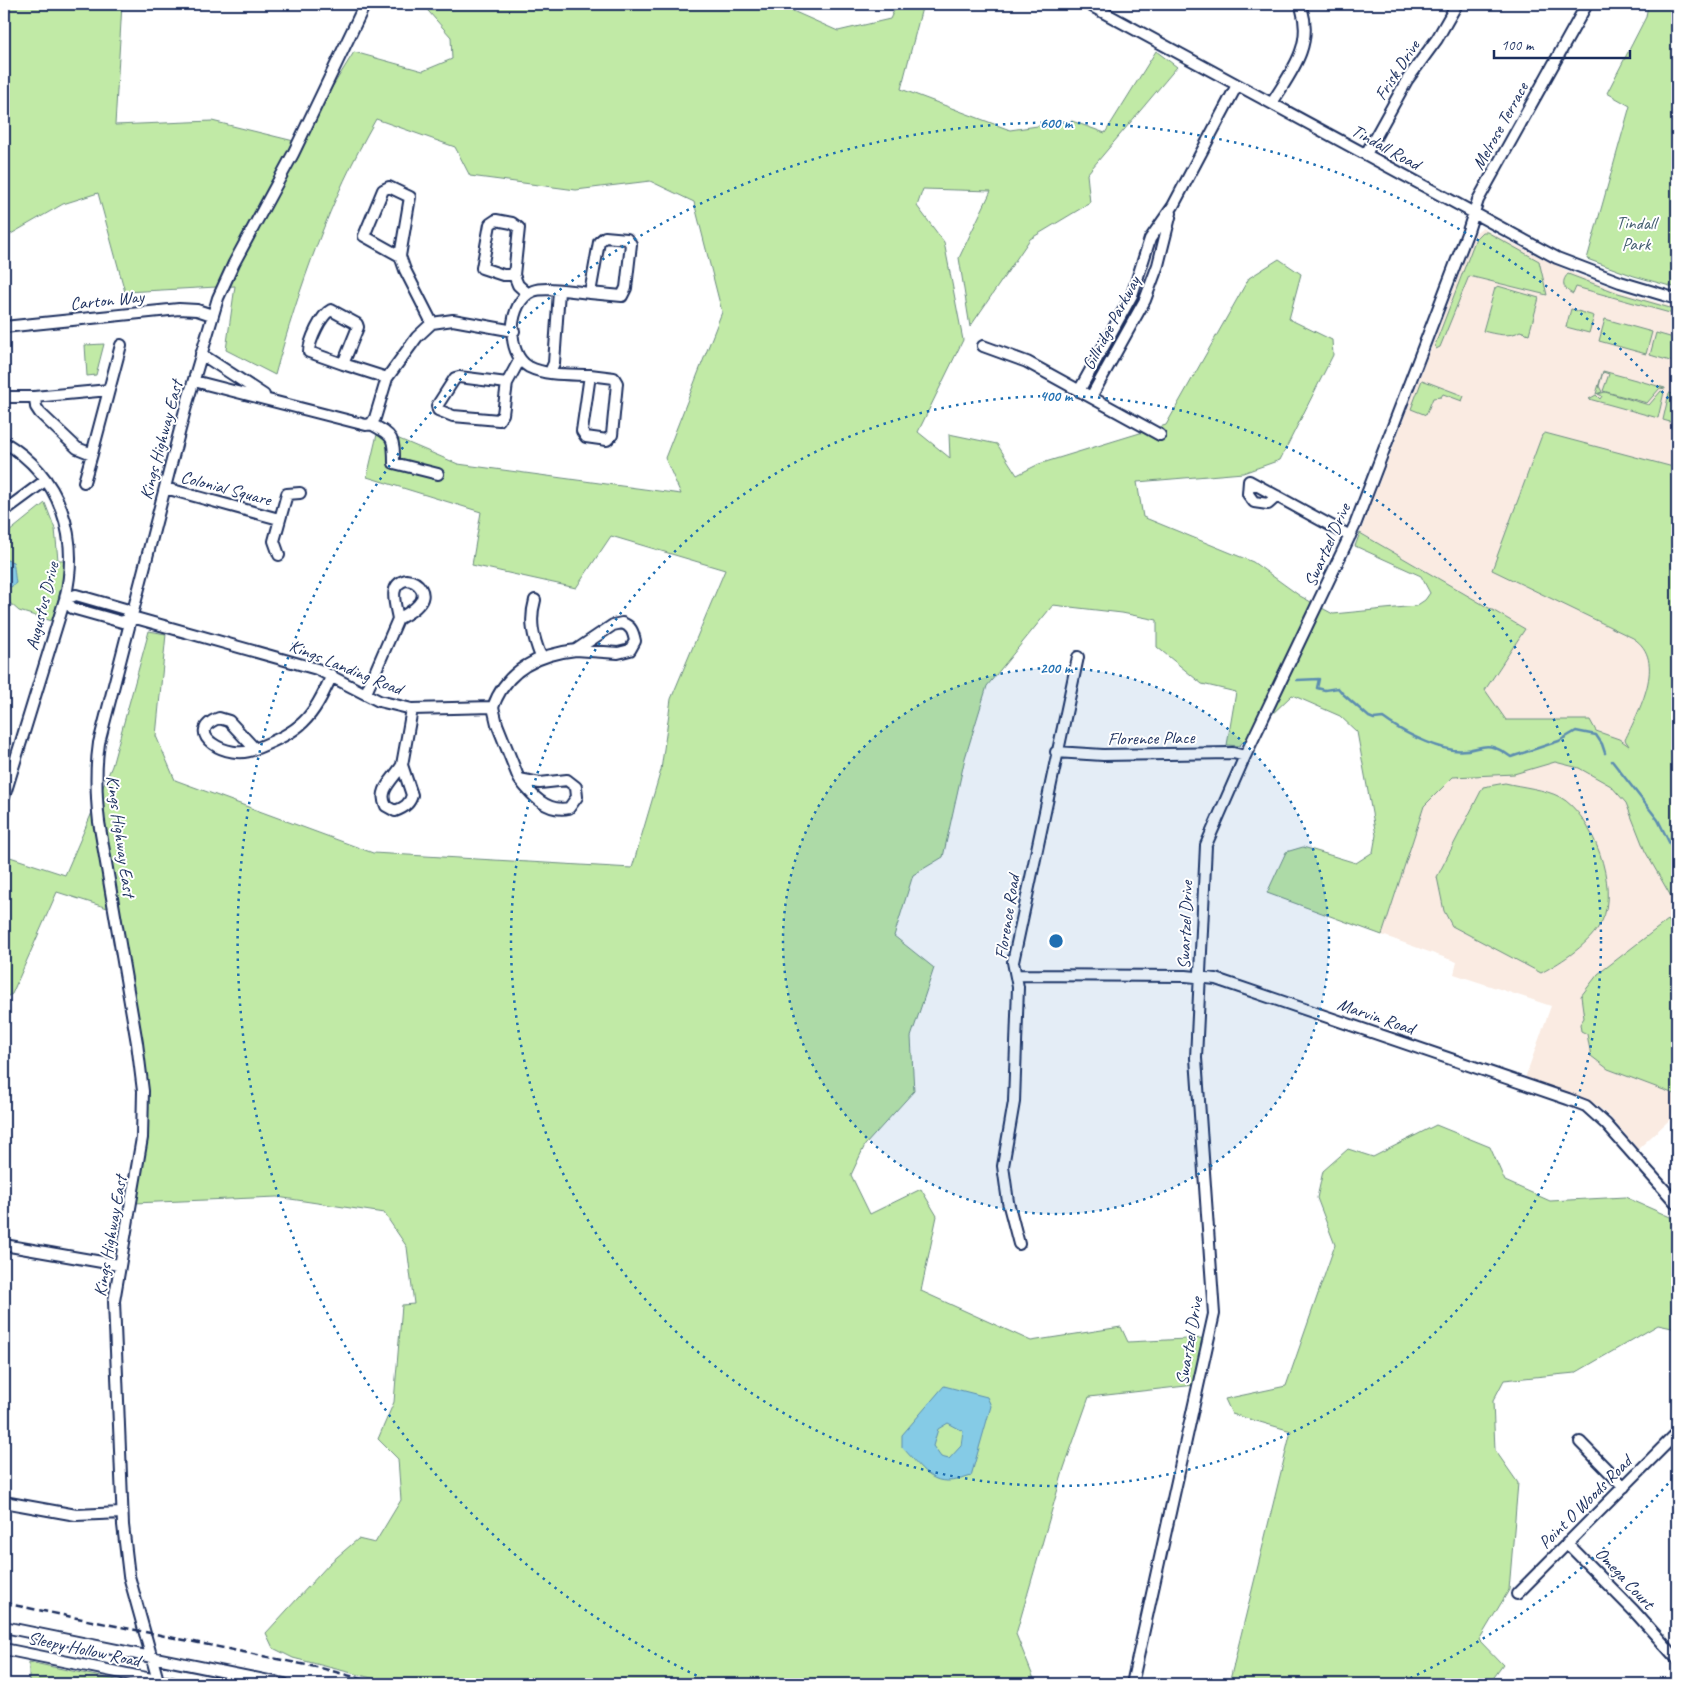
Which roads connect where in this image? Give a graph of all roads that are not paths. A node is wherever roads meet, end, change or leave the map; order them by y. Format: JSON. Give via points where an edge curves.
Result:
{"nodes":[{"id":1,"x":365,"y":4,"type":"edge"},
{"id":2,"x":1088,"y":4,"type":"edge"},
{"id":3,"x":1457,"y":4,"type":"edge"},
{"id":4,"x":1587,"y":4,"type":"edge"},
{"id":5,"x":1303,"y":6,"type":"edge"},
{"id":6,"x":1237,"y":85,"type":"junction"},
{"id":7,"x":1272,"y":103,"type":"junction"},
{"id":8,"x":1366,"y":154,"type":"junction"},
{"id":9,"x":1173,"y":206,"type":"junction"},
{"id":10,"x":1474,"y":213,"type":"junction"},
{"id":11,"x":400,"y":256,"type":"junction"},
{"id":12,"x":514,"y":275,"type":"junction"},
{"id":13,"x":1138,"y":278,"type":"junction"},
{"id":14,"x":1152,"y":283,"type":"junction"},
{"id":15,"x":559,"y":290,"type":"junction"},
{"id":16,"x":590,"y":293,"type":"junction"},
{"id":17,"x":528,"y":294,"type":"junction"},
{"id":18,"x":1677,"y":299,"type":"edge"},
{"id":19,"x":212,"y":315,"type":"junction"},
{"id":20,"x":432,"y":323,"type":"junction"},
{"id":21,"x":4,"y":327,"type":"edge"},
{"id":22,"x":1115,"y":327,"type":"junction"},
{"id":23,"x":514,"y":331,"type":"junction"},
{"id":24,"x":1127,"y":333,"type":"junction"},
{"id":25,"x":121,"y":346,"type":"dead end"},
{"id":26,"x":984,"y":346,"type":"dead end"},
{"id":27,"x":201,"y":354,"type":"junction"},
{"id":28,"x":520,"y":359,"type":"junction"},
{"id":29,"x":343,"y":364,"type":"junction"},
{"id":30,"x":550,"y":372,"type":"junction"},
{"id":31,"x":590,"y":375,"type":"junction"},
{"id":32,"x":387,"y":378,"type":"junction"},
{"id":33,"x":194,"y":381,"type":"junction"},
{"id":34,"x":507,"y":383,"type":"junction"},
{"id":35,"x":109,"y":390,"type":"junction"},
{"id":36,"x":1079,"y":391,"type":"junction"},
{"id":37,"x":4,"y":397,"type":"edge"},
{"id":38,"x":35,"y":397,"type":"junction"},
{"id":39,"x":1091,"y":397,"type":"junction"},
{"id":40,"x":268,"y":398,"type":"junction"},
{"id":41,"x":371,"y":424,"type":"junction"},
{"id":42,"x":1160,"y":436,"type":"dead end"},
{"id":43,"x":4,"y":442,"type":"edge"},
{"id":44,"x":92,"y":454,"type":"junction"},
{"id":45,"x":438,"y":474,"type":"dead end"},
{"id":46,"x":46,"y":480,"type":"junction"},
{"id":47,"x":84,"y":482,"type":"dead end"},
{"id":48,"x":164,"y":488,"type":"junction"},
{"id":49,"x":300,"y":493,"type":"dead end"},
{"id":50,"x":1277,"y":496,"type":"dead end"},
{"id":51,"x":4,"y":511,"type":"edge"},
{"id":52,"x":279,"y":519,"type":"junction"},
{"id":53,"x":1350,"y":536,"type":"junction"},
{"id":54,"x":279,"y":555,"type":"dead end"},
{"id":55,"x":64,"y":599,"type":"junction"},
{"id":56,"x":535,"y":600,"type":"dead end"},
{"id":57,"x":132,"y":617,"type":"junction"},
{"id":58,"x":398,"y":619,"type":"dead end"},
{"id":59,"x":576,"y":650,"type":"junction"},
{"id":60,"x":541,"y":657,"type":"junction"},
{"id":61,"x":1078,"y":657,"type":"dead end"},
{"id":62,"x":332,"y":676,"type":"junction"},
{"id":63,"x":366,"y":693,"type":"junction"},
{"id":64,"x":493,"y":707,"type":"junction"},
{"id":65,"x":412,"y":709,"type":"junction"},
{"id":66,"x":255,"y":749,"type":"junction"},
{"id":67,"x":1056,"y":752,"type":"junction"},
{"id":68,"x":1245,"y":756,"type":"junction"},
{"id":69,"x":402,"y":765,"type":"dead end"},
{"id":70,"x":519,"y":779,"type":"junction"},
{"id":71,"x":4,"y":793,"type":"edge"},
{"id":72,"x":1017,"y":975,"type":"junction"},
{"id":73,"x":1200,"y":977,"type":"junction"},
{"id":74,"x":1677,"y":1204,"type":"edge"},
{"id":75,"x":1020,"y":1244,"type":"dead end"},
{"id":76,"x":4,"y":1245,"type":"edge"},
{"id":77,"x":119,"y":1266,"type":"junction"},
{"id":78,"x":1675,"y":1440,"type":"edge"},
{"id":79,"x":1580,"y":1442,"type":"dead end"},
{"id":80,"x":1624,"y":1487,"type":"junction"},
{"id":81,"x":4,"y":1502,"type":"edge"},
{"id":82,"x":122,"y":1513,"type":"junction"},
{"id":83,"x":1567,"y":1543,"type":"junction"},
{"id":84,"x":1517,"y":1594,"type":"dead end"},
{"id":85,"x":4,"y":1626,"type":"edge"},
{"id":86,"x":4,"y":1649,"type":"edge"},
{"id":87,"x":150,"y":1657,"type":"junction"},
{"id":88,"x":1677,"y":1660,"type":"edge"},
{"id":89,"x":158,"y":1683,"type":"edge"},
{"id":90,"x":176,"y":1684,"type":"edge"},
{"id":91,"x":284,"y":1684,"type":"edge"},
{"id":92,"x":1132,"y":1684,"type":"edge"}],
"edges":[{"from":1,"to":19,"type":"street","name":"Kings Highway East","via":[[293,154],[227,276]]},
{"from":2,"to":6,"type":"street","name":"Tindall Road"},
{"from":3,"to":8,"type":"street","name":"Frisk Drive","via":[[1407,80]]},
{"from":4,"to":10,"type":"street","name":"Melrose Terrace","via":[[1478,200]]},
{"from":5,"to":7,"type":"street","via":[[1306,29],[1302,51]]},
{"from":6,"to":7,"type":"street","name":"Tindall Road"},
{"from":6,"to":9,"type":"street","name":"Gillridge Parkway"},
{"from":7,"to":8,"type":"street","name":"Tindall Road"},
{"from":8,"to":10,"type":"street","name":"Tindall Road"},
{"from":9,"to":13,"type":"street","name":"Gillridge Parkway","via":[[1150,239]]},
{"from":9,"to":14,"type":"street","name":"Gillridge Parkway"},
{"from":10,"to":18,"type":"street","name":"Tindall Road","via":[[1570,264]]},
{"from":10,"to":53,"type":"street","name":"Swartzel Drive"},
{"from":11,"to":11,"type":"street","via":[[364,236],[383,190],[389,187],[410,197]]},
{"from":11,"to":20,"type":"street"},
{"from":12,"to":12,"type":"street","via":[[482,268],[491,221],[512,223],[520,228]]},
{"from":12,"to":17,"type":"street","via":[[518,285]]},
{"from":13,"to":14,"type":"street"},
{"from":13,"to":22,"type":"street","name":"Gillridge Parkway"},
{"from":14,"to":24,"type":"street","name":"Gillridge Parkway"},
{"from":15,"to":16,"type":"street"},
{"from":15,"to":17,"type":"street","via":[[533,290]]},
{"from":15,"to":30,"type":"street","via":[[554,363]]},
{"from":16,"to":16,"type":"street","via":[[601,239],[629,240],[625,294]]},
{"from":17,"to":23,"type":"street","via":[[517,308]]},
{"from":19,"to":21,"type":"street","name":"Carton Way","via":[[179,309]]},
{"from":19,"to":27,"type":"street","name":"Kings Highway East"},
{"from":20,"to":23,"type":"street","via":[[453,320]]},
{"from":20,"to":32,"type":"street","via":[[417,337]]},
{"from":22,"to":24,"type":"street"},
{"from":22,"to":36,"type":"street","name":"Gillridge Parkway"},
{"from":23,"to":28,"type":"street","via":[[515,349]]},
{"from":24,"to":39,"type":"street","name":"Gillridge Parkway"},
{"from":25,"to":35,"type":"street"},
{"from":26,"to":36,"type":"street","via":[[1027,362]]},
{"from":27,"to":33,"type":"street","name":"Kings Highway East"},
{"from":27,"to":40,"type":"street"},
{"from":28,"to":30,"type":"street","via":[[528,366]]},
{"from":28,"to":34,"type":"street"},
{"from":29,"to":29,"type":"street","via":[[310,352],[314,335],[326,312],[331,310],[357,324],[358,328]]},
{"from":29,"to":32,"type":"street"},
{"from":30,"to":31,"type":"street"},
{"from":31,"to":31,"type":"street","via":[[582,431],[586,437],[607,440],[612,435],[617,383],[614,378]]},
{"from":32,"to":41,"type":"street"},
{"from":33,"to":40,"type":"street"},
{"from":33,"to":48,"type":"street","name":"Kings Highway East"},
{"from":34,"to":34,"type":"street","via":[[503,414],[499,420],[453,416],[438,410],[439,400],[455,378]]},
{"from":35,"to":38,"type":"street"},
{"from":35,"to":44,"type":"street"},
{"from":36,"to":39,"type":"street"},
{"from":37,"to":38,"type":"street"},
{"from":38,"to":44,"type":"street","via":[[40,413],[77,448]]},
{"from":39,"to":42,"type":"street"},
{"from":40,"to":41,"type":"street"},
{"from":41,"to":45,"type":"street","via":[[392,437],[394,463]]},
{"from":43,"to":46,"type":"street","name":"Augustus Drive","via":[[26,457]]},
{"from":44,"to":47,"type":"street"},
{"from":46,"to":51,"type":"street"},
{"from":46,"to":55,"type":"street","name":"Augustus Drive","via":[[62,509],[70,544],[70,575]]},
{"from":48,"to":52,"type":"street","name":"Colonial Square"},
{"from":48,"to":57,"type":"street","name":"Kings Highway East"},
{"from":49,"to":52,"type":"street","via":[[287,494]]},
{"from":50,"to":53,"type":"street"},
{"from":52,"to":54,"type":"street","via":[[274,541]]},
{"from":53,"to":68,"type":"street","name":"Swartzel Drive"},
{"from":55,"to":57,"type":"street","name":"Kings Landing Road","via":[[72,608],[122,622]]},
{"from":55,"to":71,"type":"street","name":"Augustus Drive"},
{"from":56,"to":60,"type":"street","via":[[531,626]]},
{"from":57,"to":62,"type":"street","name":"Kings Landing Road","via":[[290,660]]},
{"from":57,"to":77,"type":"street","name":"Kings Highway East","via":[[99,743],[95,780],[143,1090],[142,1138]]},
{"from":58,"to":63,"type":"street"},
{"from":59,"to":59,"type":"street","via":[[625,652],[633,646],[634,632],[627,625],[617,624]]},
{"from":59,"to":60,"type":"street"},
{"from":60,"to":64,"type":"street","via":[[510,678],[498,692]]},
{"from":61,"to":67,"type":"street","name":"Florence Road"},
{"from":62,"to":63,"type":"street","name":"Kings Landing Road"},
{"from":62,"to":66,"type":"street","via":[[309,719],[286,736]]},
{"from":63,"to":65,"type":"street","name":"Kings Landing Road","via":[[379,701]]},
{"from":64,"to":65,"type":"street","name":"Kings Landing Road"},
{"from":64,"to":70,"type":"street","via":[[496,724]]},
{"from":65,"to":69,"type":"street"},
{"from":66,"to":66,"type":"street","via":[[247,753],[215,747],[207,739],[208,724],[219,718],[229,721]]},
{"from":67,"to":68,"type":"street","name":"Florence Place","via":[[1103,755],[1233,753]]},
{"from":67,"to":72,"type":"street","name":"Florence Road","via":[[1013,962]]},
{"from":68,"to":73,"type":"street","name":"Swartzel Drive","via":[[1206,845]]},
{"from":70,"to":70,"type":"street","via":[[532,796],[548,805],[568,808],[577,797],[576,787],[567,780],[540,783]]},
{"from":72,"to":73,"type":"street","name":"Marvin Road"},
{"from":72,"to":75,"type":"street","name":"Florence Road","via":[[1014,1102],[1004,1166],[1008,1202]]},
{"from":73,"to":74,"type":"street","name":"Marvin Road","via":[[1235,985],[1586,1106]]},
{"from":73,"to":92,"type":"street","name":"Swartzel Drive","via":[[1197,1092],[1214,1314]]},
{"from":76,"to":77,"type":"street"},
{"from":77,"to":82,"type":"street","name":"Kings Highway East","via":[[114,1322]]},
{"from":78,"to":80,"type":"street","name":"Point O Woods Road"},
{"from":79,"to":80,"type":"street"},
{"from":80,"to":83,"type":"street","name":"Point O Woods Road"},
{"from":81,"to":82,"type":"street","via":[[76,1515]]},
{"from":82,"to":87,"type":"street","name":"Kings Highway East","via":[[129,1576]]},
{"from":83,"to":84,"type":"street","name":"Point O Woods Road"},
{"from":83,"to":88,"type":"street","name":"Omega Court"},
{"from":85,"to":87,"type":"street"},
{"from":86,"to":89,"type":"street","name":"Sleepy Hollow Road"},
{"from":87,"to":89,"type":"street","name":"Kings Highway East"},
{"from":87,"to":91,"type":"street"},
{"from":89,"to":90,"type":"street","name":"Sleepy Hollow Road"}]}
